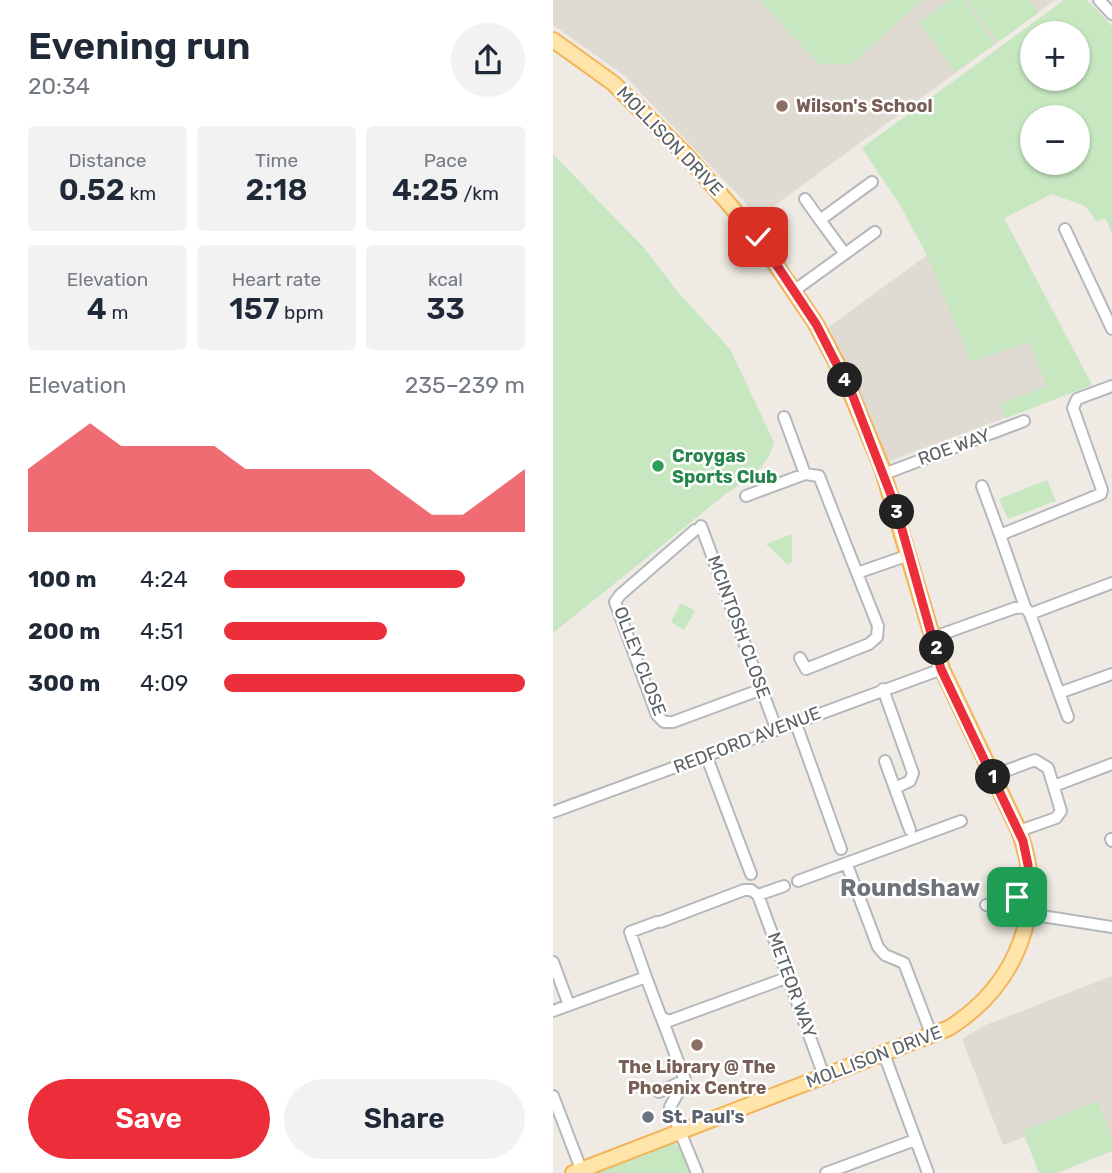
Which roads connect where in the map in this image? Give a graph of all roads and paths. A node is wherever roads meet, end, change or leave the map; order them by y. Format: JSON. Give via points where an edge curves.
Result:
{"nodes":[{"id":1,"x":1099,"y":0,"type":"edge"},
{"id":2,"x":1112,"y":14,"type":"edge"},
{"id":3,"x":553,"y":40,"type":"edge"},
{"id":4,"x":872,"y":182,"type":"dead end"},
{"id":5,"x":805,"y":199,"type":"dead end"},
{"id":6,"x":820,"y":220,"type":"junction"},
{"id":7,"x":1065,"y":229,"type":"dead end"},
{"id":8,"x":875,"y":232,"type":"dead end"},
{"id":9,"x":845,"y":254,"type":"junction"},
{"id":10,"x":795,"y":290,"type":"junction"},
{"id":11,"x":1108,"y":305,"type":"edge"},
{"id":12,"x":1112,"y":329,"type":"edge"},
{"id":13,"x":1112,"y":386,"type":"edge"},
{"id":14,"x":784,"y":417,"type":"dead end"},
{"id":15,"x":1024,"y":421,"type":"dead end"},
{"id":16,"x":805,"y":474,"type":"junction"},
{"id":17,"x":884,"y":474,"type":"junction"},
{"id":18,"x":982,"y":486,"type":"dead end"},
{"id":19,"x":746,"y":496,"type":"dead end"},
{"id":20,"x":698,"y":528,"type":"joint"},
{"id":21,"x":1000,"y":534,"type":"junction"},
{"id":22,"x":909,"y":555,"type":"junction"},
{"id":23,"x":857,"y":573,"type":"junction"},
{"id":24,"x":1112,"y":583,"type":"edge"},
{"id":25,"x":1027,"y":610,"type":"junction"},
{"id":26,"x":934,"y":637,"type":"junction"},
{"id":27,"x":800,"y":658,"type":"dead end"},
{"id":28,"x":941,"y":669,"type":"junction"},
{"id":29,"x":1112,"y":674,"type":"edge"},
{"id":30,"x":762,"y":689,"type":"junction"},
{"id":31,"x":883,"y":689,"type":"junction"},
{"id":32,"x":1059,"y":694,"type":"junction"},
{"id":33,"x":1068,"y":717,"type":"dead end"},
{"id":34,"x":795,"y":721,"type":"junction"},
{"id":35,"x":776,"y":728,"type":"junction"},
{"id":36,"x":706,"y":755,"type":"junction"},
{"id":37,"x":885,"y":761,"type":"dead end"},
{"id":38,"x":1112,"y":764,"type":"edge"},
{"id":39,"x":992,"y":776,"type":"junction"},
{"id":40,"x":1054,"y":786,"type":"junction"},
{"id":41,"x":895,"y":788,"type":"junction"},
{"id":42,"x":553,"y":812,"type":"edge"},
{"id":43,"x":961,"y":821,"type":"dead end"},
{"id":44,"x":910,"y":830,"type":"dead end"},
{"id":45,"x":1019,"y":831,"type":"junction"},
{"id":46,"x":841,"y":849,"type":"dead end"},
{"id":47,"x":847,"y":865,"type":"junction"},
{"id":48,"x":751,"y":874,"type":"dead end"},
{"id":49,"x":798,"y":881,"type":"dead end"},
{"id":50,"x":783,"y":886,"type":"dead end"},
{"id":51,"x":758,"y":895,"type":"junction"},
{"id":52,"x":1030,"y":898,"type":"junction"},
{"id":53,"x":986,"y":905,"type":"dead end"},
{"id":54,"x":1028,"y":914,"type":"junction"},
{"id":55,"x":1112,"y":927,"type":"edge"},
{"id":56,"x":553,"y":962,"type":"edge"},
{"id":57,"x":646,"y":977,"type":"junction"},
{"id":58,"x":789,"y":977,"type":"junction"},
{"id":59,"x":569,"y":1005,"type":"junction"},
{"id":60,"x":553,"y":1011,"type":"edge"},
{"id":61,"x":662,"y":1019,"type":"junction"},
{"id":62,"x":932,"y":1036,"type":"junction"},
{"id":63,"x":884,"y":1054,"type":"junction"},
{"id":64,"x":824,"y":1076,"type":"junction"},
{"id":65,"x":684,"y":1080,"type":"junction"},
{"id":66,"x":659,"y":1092,"type":"dead end"},
{"id":67,"x":553,"y":1096,"type":"edge"},
{"id":68,"x":565,"y":1129,"type":"junction"},
{"id":69,"x":679,"y":1130,"type":"junction"},
{"id":70,"x":553,"y":1134,"type":"edge"},
{"id":71,"x":915,"y":1140,"type":"junction"},
{"id":72,"x":577,"y":1171,"type":"edge"},
{"id":73,"x":925,"y":1172,"type":"edge"},
{"id":74,"x":697,"y":1173,"type":"edge"},
{"id":75,"x":826,"y":1173,"type":"edge"}],
"edges":[{"from":1,"to":2,"type":"street"},
{"from":3,"to":10,"type":"main road","name":"MOLLISON DRIVE","via":[[639,106],[763,244]]},
{"from":4,"to":6,"type":"street"},
{"from":5,"to":6,"type":"street"},
{"from":6,"to":9,"type":"street"},
{"from":7,"to":11,"type":"street"},
{"from":8,"to":9,"type":"street"},
{"from":9,"to":10,"type":"street"},
{"from":10,"to":17,"type":"main road","name":"MOLLISON DRIVE","via":[[845,379]]},
{"from":11,"to":12,"type":"street"},
{"from":13,"to":21,"type":"street","via":[[1077,399],[1073,408],[1101,494]]},
{"from":14,"to":16,"type":"street"},
{"from":15,"to":17,"type":"street","name":"ROE WAY"},
{"from":16,"to":19,"type":"street"},
{"from":16,"to":23,"type":"street","via":[[815,474],[821,480]]},
{"from":17,"to":22,"type":"main road","name":"MOLLISON DRIVE"},
{"from":18,"to":21,"type":"street"},
{"from":20,"to":30,"type":"street","name":"MCINTOSH CLOSE"},
{"from":20,"to":30,"type":"street","name":"OLLEY CLOSE","via":[[615,602],[657,715],[664,722],[673,722]]},
{"from":21,"to":25,"type":"street"},
{"from":22,"to":23,"type":"street"},
{"from":22,"to":26,"type":"main road","name":"MOLLISON DRIVE"},
{"from":23,"to":27,"type":"street","via":[[878,626],[877,637],[806,670]]},
{"from":24,"to":25,"type":"street"},
{"from":25,"to":26,"type":"street"},
{"from":25,"to":32,"type":"street"},
{"from":26,"to":28,"type":"main road","name":"MOLLISON DRIVE"},
{"from":28,"to":31,"type":"street","name":"REDFORD AVENUE"},
{"from":28,"to":39,"type":"main road","name":"MOLLISON DRIVE"},
{"from":29,"to":32,"type":"street"},
{"from":30,"to":35,"type":"street","name":"MCINTOSH CLOSE"},
{"from":31,"to":34,"type":"street","name":"REDFORD AVENUE"},
{"from":31,"to":41,"type":"street","via":[[913,773],[910,781]]},
{"from":32,"to":33,"type":"street"},
{"from":34,"to":35,"type":"street","name":"REDFORD AVENUE"},
{"from":34,"to":46,"type":"street"},
{"from":35,"to":36,"type":"street","name":"REDFORD AVENUE"},
{"from":36,"to":42,"type":"street","name":"REDFORD AVENUE"},
{"from":36,"to":48,"type":"street"},
{"from":37,"to":41,"type":"street"},
{"from":38,"to":40,"type":"street"},
{"from":39,"to":40,"type":"street","via":[[1038,761],[1046,765]]},
{"from":39,"to":45,"type":"main road","name":"MOLLISON DRIVE"},
{"from":40,"to":45,"type":"street","via":[[1059,815]]},
{"from":41,"to":44,"type":"street"},
{"from":43,"to":47,"type":"street"},
{"from":45,"to":52,"type":"main road","name":"MOLLISON DRIVE"},
{"from":47,"to":49,"type":"street"},
{"from":47,"to":62,"type":"street","via":[[878,947],[904,963]]},
{"from":50,"to":51,"type":"street"},
{"from":51,"to":57,"type":"street","via":[[744,890],[630,932]]},
{"from":51,"to":58,"type":"street","name":"METEOR WAY"},
{"from":52,"to":53,"type":"street"},
{"from":52,"to":54,"type":"main road","name":"MOLLISON DRIVE"},
{"from":54,"to":55,"type":"street"},
{"from":54,"to":62,"type":"main road","name":"MOLLISON DRIVE","via":[[1016,955],[994,990],[962,1020]]},
{"from":56,"to":59,"type":"street"},
{"from":57,"to":59,"type":"street"},
{"from":57,"to":61,"type":"street"},
{"from":58,"to":61,"type":"street","via":[[673,1020]]},
{"from":58,"to":64,"type":"street","name":"METEOR WAY"},
{"from":59,"to":60,"type":"street"},
{"from":61,"to":65,"type":"street"},
{"from":62,"to":63,"type":"main road","name":"MOLLISON DRIVE"},
{"from":63,"to":64,"type":"main road","name":"MOLLISON DRIVE"},
{"from":63,"to":71,"type":"street"},
{"from":64,"to":69,"type":"main road","name":"MOLLISON DRIVE"},
{"from":65,"to":66,"type":"street"},
{"from":65,"to":69,"type":"street","via":[[670,1107]]},
{"from":67,"to":68,"type":"street"},
{"from":68,"to":70,"type":"street"},
{"from":68,"to":72,"type":"street"},
{"from":69,"to":72,"type":"main road","name":"MOLLISON DRIVE"},
{"from":69,"to":74,"type":"street"},
{"from":71,"to":73,"type":"street"},
{"from":71,"to":75,"type":"street"}]}
